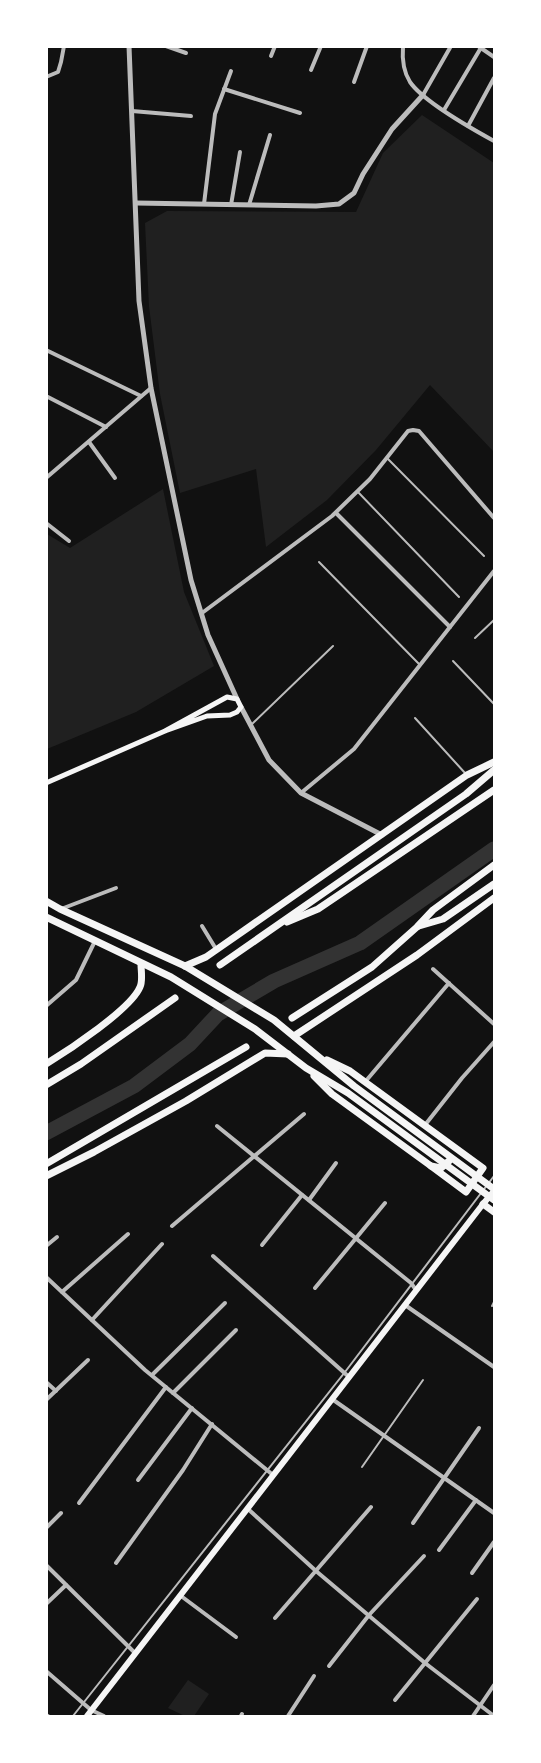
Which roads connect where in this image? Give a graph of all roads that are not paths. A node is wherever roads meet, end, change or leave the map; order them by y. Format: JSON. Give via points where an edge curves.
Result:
{"nodes":[{"id":1,"x":64,"y":46,"type":"edge"},
{"id":2,"x":129,"y":46,"type":"edge"},
{"id":3,"x":166,"y":46,"type":"edge"},
{"id":4,"x":275,"y":46,"type":"edge"},
{"id":5,"x":321,"y":46,"type":"edge"},
{"id":6,"x":368,"y":46,"type":"edge"},
{"id":7,"x":403,"y":46,"type":"edge"},
{"id":8,"x":451,"y":46,"type":"edge"},
{"id":9,"x":480,"y":47,"type":"edge"},
{"id":10,"x":186,"y":53,"type":"dead end"},
{"id":11,"x":271,"y":56,"type":"dead end"},
{"id":12,"x":495,"y":57,"type":"edge"},
{"id":13,"x":311,"y":70,"type":"dead end"},
{"id":14,"x":231,"y":71,"type":"dead end"},
{"id":15,"x":46,"y":77,"type":"edge"},
{"id":16,"x":495,"y":78,"type":"edge"},
{"id":17,"x":354,"y":82,"type":"dead end"},
{"id":18,"x":224,"y":89,"type":"junction"},
{"id":19,"x":423,"y":95,"type":"junction"},
{"id":20,"x":444,"y":110,"type":"junction"},
{"id":21,"x":132,"y":111,"type":"junction"},
{"id":22,"x":300,"y":113,"type":"dead end"},
{"id":23,"x":191,"y":116,"type":"dead end"},
{"id":24,"x":468,"y":126,"type":"junction"},
{"id":25,"x":270,"y":135,"type":"dead end"},
{"id":26,"x":495,"y":141,"type":"edge"},
{"id":27,"x":240,"y":152,"type":"dead end"},
{"id":28,"x":136,"y":203,"type":"junction"},
{"id":29,"x":204,"y":204,"type":"junction"},
{"id":30,"x":231,"y":205,"type":"junction"},
{"id":31,"x":249,"y":205,"type":"junction"},
{"id":32,"x":46,"y":350,"type":"edge"},
{"id":33,"x":151,"y":388,"type":"junction"},
{"id":34,"x":46,"y":396,"type":"edge"},
{"id":35,"x":141,"y":396,"type":"junction"},
{"id":36,"x":106,"y":427,"type":"junction"},
{"id":37,"x":88,"y":442,"type":"junction"},
{"id":38,"x":387,"y":458,"type":"junction"},
{"id":39,"x":46,"y":478,"type":"edge"},
{"id":40,"x":116,"y":478,"type":"dead end"},
{"id":41,"x":357,"y":491,"type":"junction"},
{"id":42,"x":336,"y":513,"type":"junction"},
{"id":43,"x":495,"y":518,"type":"edge"},
{"id":44,"x":46,"y":523,"type":"edge"},
{"id":45,"x":69,"y":541,"type":"dead end"},
{"id":46,"x":484,"y":556,"type":"dead end"},
{"id":47,"x":318,"y":562,"type":"dead end"},
{"id":48,"x":495,"y":571,"type":"edge"},
{"id":49,"x":459,"y":597,"type":"dead end"},
{"id":50,"x":201,"y":614,"type":"junction"},
{"id":51,"x":495,"y":620,"type":"edge"},
{"id":52,"x":450,"y":627,"type":"junction"},
{"id":53,"x":475,"y":638,"type":"dead end"},
{"id":54,"x":333,"y":646,"type":"dead end"},
{"id":55,"x":453,"y":661,"type":"dead end"},
{"id":56,"x":420,"y":665,"type":"junction"},
{"id":57,"x":237,"y":699,"type":"junction"},
{"id":58,"x":495,"y":704,"type":"edge"},
{"id":59,"x":241,"y":707,"type":"junction"},
{"id":60,"x":415,"y":718,"type":"dead end"},
{"id":61,"x":250,"y":725,"type":"junction"},
{"id":62,"x":165,"y":731,"type":"junction"},
{"id":63,"x":495,"y":762,"type":"edge"},
{"id":64,"x":495,"y":770,"type":"edge"},
{"id":65,"x":467,"y":775,"type":"junction"},
{"id":66,"x":46,"y":783,"type":"edge"},
{"id":67,"x":495,"y":790,"type":"edge"},
{"id":68,"x":301,"y":793,"type":"junction"},
{"id":69,"x":381,"y":835,"type":"junction"},
{"id":70,"x":495,"y":865,"type":"edge"},
{"id":71,"x":495,"y":884,"type":"edge"},
{"id":72,"x":116,"y":888,"type":"dead end"},
{"id":73,"x":495,"y":898,"type":"edge"},
{"id":74,"x":46,"y":901,"type":"edge"},
{"id":75,"x":60,"y":909,"type":"junction"},
{"id":76,"x":46,"y":917,"type":"edge"},
{"id":77,"x":202,"y":926,"type":"dead end"},
{"id":78,"x":417,"y":927,"type":"junction"},
{"id":79,"x":273,"y":929,"type":"junction"},
{"id":80,"x":95,"y":941,"type":"junction"},
{"id":81,"x":216,"y":950,"type":"junction"},
{"id":82,"x":141,"y":964,"type":"junction"},
{"id":83,"x":220,"y":965,"type":"dead end"},
{"id":84,"x":185,"y":966,"type":"junction"},
{"id":85,"x":433,"y":969,"type":"dead end"},
{"id":86,"x":449,"y":983,"type":"junction"},
{"id":87,"x":175,"y":998,"type":"dead end"},
{"id":88,"x":46,"y":1006,"type":"edge"},
{"id":89,"x":292,"y":1018,"type":"dead end"},
{"id":90,"x":495,"y":1024,"type":"edge"},
{"id":91,"x":294,"y":1036,"type":"junction"},
{"id":92,"x":495,"y":1042,"type":"edge"},
{"id":93,"x":246,"y":1047,"type":"dead end"},
{"id":94,"x":288,"y":1054,"type":"junction"},
{"id":95,"x":316,"y":1055,"type":"junction"},
{"id":96,"x":46,"y":1064,"type":"edge"},
{"id":97,"x":306,"y":1068,"type":"junction"},
{"id":98,"x":365,"y":1082,"type":"junction"},
{"id":99,"x":46,"y":1085,"type":"edge"},
{"id":100,"x":304,"y":1114,"type":"dead end"},
{"id":101,"x":217,"y":1126,"type":"dead end"},
{"id":102,"x":424,"y":1126,"type":"junction"},
{"id":103,"x":450,"y":1144,"type":"junction"},
{"id":104,"x":255,"y":1156,"type":"junction"},
{"id":105,"x":336,"y":1163,"type":"dead end"},
{"id":106,"x":46,"y":1164,"type":"edge"},
{"id":107,"x":431,"y":1166,"type":"junction"},
{"id":108,"x":46,"y":1176,"type":"edge"},
{"id":109,"x":495,"y":1176,"type":"edge"},
{"id":110,"x":495,"y":1190,"type":"edge"},
{"id":111,"x":302,"y":1195,"type":"junction"},
{"id":112,"x":309,"y":1200,"type":"junction"},
{"id":113,"x":495,"y":1200,"type":"edge"},
{"id":114,"x":385,"y":1203,"type":"dead end"},
{"id":115,"x":483,"y":1204,"type":"junction"},
{"id":116,"x":495,"y":1212,"type":"edge"},
{"id":117,"x":172,"y":1226,"type":"dead end"},
{"id":118,"x":128,"y":1234,"type":"dead end"},
{"id":119,"x":57,"y":1237,"type":"dead end"},
{"id":120,"x":356,"y":1238,"type":"junction"},
{"id":121,"x":162,"y":1244,"type":"dead end"},
{"id":122,"x":262,"y":1245,"type":"dead end"},
{"id":123,"x":46,"y":1246,"type":"edge"},
{"id":124,"x":213,"y":1256,"type":"dead end"},
{"id":125,"x":46,"y":1277,"type":"edge"},
{"id":126,"x":411,"y":1283,"type":"junction"},
{"id":127,"x":315,"y":1288,"type":"dead end"},
{"id":128,"x":416,"y":1290,"type":"junction"},
{"id":129,"x":62,"y":1292,"type":"junction"},
{"id":130,"x":225,"y":1303,"type":"dead end"},
{"id":131,"x":405,"y":1305,"type":"junction"},
{"id":132,"x":92,"y":1320,"type":"junction"},
{"id":133,"x":236,"y":1330,"type":"dead end"},
{"id":134,"x":88,"y":1360,"type":"dead end"},
{"id":135,"x":495,"y":1367,"type":"edge"},
{"id":136,"x":347,"y":1374,"type":"junction"},
{"id":137,"x":152,"y":1375,"type":"junction"},
{"id":138,"x":423,"y":1380,"type":"dead end"},
{"id":139,"x":46,"y":1382,"type":"edge"},
{"id":140,"x":166,"y":1388,"type":"junction"},
{"id":141,"x":56,"y":1391,"type":"junction"},
{"id":142,"x":173,"y":1393,"type":"junction"},
{"id":143,"x":332,"y":1399,"type":"junction"},
{"id":144,"x":46,"y":1400,"type":"edge"},
{"id":145,"x":192,"y":1408,"type":"junction"},
{"id":146,"x":212,"y":1424,"type":"junction"},
{"id":147,"x":479,"y":1428,"type":"dead end"},
{"id":148,"x":384,"y":1435,"type":"junction"},
{"id":149,"x":362,"y":1467,"type":"dead end"},
{"id":150,"x":270,"y":1473,"type":"junction"},
{"id":151,"x":445,"y":1478,"type":"junction"},
{"id":152,"x":138,"y":1480,"type":"dead end"},
{"id":153,"x":477,"y":1500,"type":"junction"},
{"id":154,"x":79,"y":1503,"type":"dead end"},
{"id":155,"x":371,"y":1507,"type":"dead end"},
{"id":156,"x":248,"y":1508,"type":"junction"},
{"id":157,"x":61,"y":1513,"type":"dead end"},
{"id":158,"x":495,"y":1513,"type":"edge"},
{"id":159,"x":414,"y":1523,"type":"dead end"},
{"id":160,"x":46,"y":1528,"type":"edge"},
{"id":161,"x":495,"y":1542,"type":"edge"},
{"id":162,"x":439,"y":1550,"type":"dead end"},
{"id":163,"x":424,"y":1556,"type":"dead end"},
{"id":164,"x":116,"y":1563,"type":"dead end"},
{"id":165,"x":46,"y":1565,"type":"edge"},
{"id":166,"x":316,"y":1570,"type":"junction"},
{"id":167,"x":472,"y":1573,"type":"dead end"},
{"id":168,"x":66,"y":1585,"type":"junction"},
{"id":169,"x":180,"y":1595,"type":"junction"},
{"id":170,"x":477,"y":1599,"type":"dead end"},
{"id":171,"x":46,"y":1604,"type":"edge"},
{"id":172,"x":369,"y":1615,"type":"junction"},
{"id":173,"x":275,"y":1618,"type":"dead end"},
{"id":174,"x":236,"y":1637,"type":"dead end"},
{"id":175,"x":128,"y":1647,"type":"junction"},
{"id":176,"x":135,"y":1654,"type":"junction"},
{"id":177,"x":425,"y":1663,"type":"junction"},
{"id":178,"x":329,"y":1666,"type":"dead end"},
{"id":179,"x":46,"y":1671,"type":"edge"},
{"id":180,"x":314,"y":1676,"type":"dead end"},
{"id":181,"x":495,"y":1685,"type":"edge"},
{"id":182,"x":395,"y":1700,"type":"dead end"},
{"id":183,"x":84,"y":1704,"type":"junction"},
{"id":184,"x":480,"y":1707,"type":"junction"},
{"id":185,"x":92,"y":1710,"type":"junction"},
{"id":186,"x":74,"y":1716,"type":"edge"},
{"id":187,"x":87,"y":1716,"type":"edge"},
{"id":188,"x":104,"y":1716,"type":"edge"},
{"id":189,"x":288,"y":1716,"type":"edge"},
{"id":190,"x":473,"y":1716,"type":"edge"},
{"id":191,"x":494,"y":1716,"type":"edge"}],
"edges":[{"from":1,"to":15,"type":"street","via":[[58,72]]},
{"from":2,"to":21,"type":"street"},
{"from":3,"to":10,"type":"street"},
{"from":4,"to":11,"type":"street"},
{"from":5,"to":13,"type":"street"},
{"from":6,"to":17,"type":"street"},
{"from":7,"to":19,"type":"street","via":[[402,60],[410,82]]},
{"from":8,"to":19,"type":"street"},
{"from":9,"to":12,"type":"street"},
{"from":9,"to":20,"type":"street"},
{"from":14,"to":18,"type":"street"},
{"from":16,"to":24,"type":"street"},
{"from":18,"to":22,"type":"street"},
{"from":18,"to":29,"type":"street","via":[[215,114]]},
{"from":19,"to":20,"type":"street"},
{"from":19,"to":31,"type":"street","via":[[392,129],[346,200],[316,206]]},
{"from":20,"to":24,"type":"street"},
{"from":21,"to":23,"type":"street"},
{"from":21,"to":28,"type":"street"},
{"from":24,"to":26,"type":"street"},
{"from":25,"to":31,"type":"street"},
{"from":27,"to":30,"type":"street"},
{"from":28,"to":29,"type":"street"},
{"from":28,"to":33,"type":"street","via":[[140,301]]},
{"from":29,"to":30,"type":"street"},
{"from":30,"to":31,"type":"street"},
{"from":32,"to":35,"type":"street"},
{"from":33,"to":35,"type":"street"},
{"from":33,"to":50,"type":"street"},
{"from":34,"to":36,"type":"street"},
{"from":35,"to":36,"type":"street"},
{"from":36,"to":37,"type":"street"},
{"from":37,"to":39,"type":"street"},
{"from":37,"to":40,"type":"street"},
{"from":38,"to":41,"type":"street"},
{"from":38,"to":43,"type":"street","via":[[408,431],[419,432]]},
{"from":38,"to":46,"type":"lane"},
{"from":41,"to":42,"type":"street"},
{"from":41,"to":49,"type":"lane"},
{"from":42,"to":50,"type":"street"},
{"from":42,"to":52,"type":"street"},
{"from":44,"to":45,"type":"street"},
{"from":47,"to":56,"type":"lane"},
{"from":48,"to":52,"type":"street"},
{"from":50,"to":57,"type":"street"},
{"from":51,"to":53,"type":"lane"},
{"from":52,"to":56,"type":"street"},
{"from":54,"to":61,"type":"lane"},
{"from":55,"to":58,"type":"lane"},
{"from":56,"to":68,"type":"street","via":[[354,748]]},
{"from":57,"to":59,"type":"main road"},
{"from":57,"to":62,"type":"main road","via":[[227,697]]},
{"from":59,"to":61,"type":"street"},
{"from":59,"to":62,"type":"main road","via":[[230,715],[213,715]]},
{"from":60,"to":65,"type":"lane"},
{"from":61,"to":68,"type":"street","via":[[269,760]]},
{"from":62,"to":66,"type":"main road"},
{"from":63,"to":65,"type":"highway"},
{"from":64,"to":79,"type":"highway"},
{"from":65,"to":69,"type":"highway"},
{"from":67,"to":79,"type":"highway","via":[[318,909]]},
{"from":68,"to":69,"type":"street"},
{"from":69,"to":81,"type":"highway"},
{"from":70,"to":78,"type":"highway","via":[[433,910]]},
{"from":71,"to":78,"type":"highway","via":[[443,919]]},
{"from":72,"to":75,"type":"street"},
{"from":73,"to":91,"type":"highway"},
{"from":74,"to":75,"type":"highway"},
{"from":75,"to":84,"type":"highway"},
{"from":76,"to":80,"type":"highway"},
{"from":77,"to":81,"type":"street"},
{"from":78,"to":89,"type":"highway","via":[[372,967]]},
{"from":79,"to":83,"type":"highway"},
{"from":80,"to":82,"type":"highway"},
{"from":80,"to":88,"type":"street","via":[[76,981]]},
{"from":81,"to":84,"type":"highway"},
{"from":82,"to":94,"type":"highway","via":[[171,977]]},
{"from":82,"to":96,"type":"highway","via":[[141,986],[131,1001]]},
{"from":84,"to":91,"type":"highway"},
{"from":85,"to":86,"type":"street"},
{"from":86,"to":90,"type":"street"},
{"from":86,"to":98,"type":"street"},
{"from":87,"to":99,"type":"highway"},
{"from":91,"to":95,"type":"highway"},
{"from":92,"to":102,"type":"street"},
{"from":93,"to":106,"type":"highway"},
{"from":94,"to":97,"type":"highway"},
{"from":94,"to":108,"type":"highway","via":[[265,1053],[186,1101]]},
{"from":95,"to":98,"type":"highway"},
{"from":95,"to":110,"type":"highway"},
{"from":97,"to":107,"type":"highway","via":[[332,1094]]},
{"from":97,"to":113,"type":"highway","via":[[348,1093]]},
{"from":98,"to":102,"type":"highway"},
{"from":100,"to":104,"type":"street"},
{"from":101,"to":104,"type":"street"},
{"from":102,"to":103,"type":"highway"},
{"from":103,"to":107,"type":"highway","via":[[454,1152],[446,1165]]},
{"from":103,"to":107,"type":"highway","via":[[483,1168],[466,1192]]},
{"from":104,"to":111,"type":"street"},
{"from":104,"to":117,"type":"street"},
{"from":105,"to":112,"type":"street"},
{"from":109,"to":126,"type":"lane"},
{"from":110,"to":115,"type":"main road"},
{"from":111,"to":112,"type":"street"},
{"from":111,"to":122,"type":"street"},
{"from":112,"to":120,"type":"street"},
{"from":114,"to":120,"type":"street"},
{"from":115,"to":116,"type":"highway"},
{"from":115,"to":128,"type":"main road"},
{"from":118,"to":129,"type":"street"},
{"from":119,"to":123,"type":"street"},
{"from":120,"to":126,"type":"street"},
{"from":120,"to":127,"type":"street"},
{"from":121,"to":132,"type":"street"},
{"from":124,"to":136,"type":"street"},
{"from":125,"to":129,"type":"street"},
{"from":126,"to":128,"type":"street"},
{"from":126,"to":136,"type":"lane"},
{"from":128,"to":131,"type":"main road"},
{"from":129,"to":132,"type":"street"},
{"from":130,"to":137,"type":"street"},
{"from":131,"to":135,"type":"street"},
{"from":131,"to":136,"type":"main road"},
{"from":132,"to":137,"type":"street"},
{"from":133,"to":142,"type":"street"},
{"from":134,"to":141,"type":"street"},
{"from":136,"to":143,"type":"main road"},
{"from":136,"to":150,"type":"lane"},
{"from":137,"to":140,"type":"street"},
{"from":138,"to":148,"type":"lane"},
{"from":139,"to":141,"type":"street"},
{"from":140,"to":142,"type":"street"},
{"from":140,"to":154,"type":"street"},
{"from":141,"to":144,"type":"street"},
{"from":142,"to":145,"type":"street"},
{"from":143,"to":148,"type":"street"},
{"from":143,"to":150,"type":"main road"},
{"from":145,"to":146,"type":"street"},
{"from":145,"to":152,"type":"street"},
{"from":146,"to":150,"type":"street"},
{"from":146,"to":164,"type":"street"},
{"from":147,"to":151,"type":"street"},
{"from":148,"to":149,"type":"lane"},
{"from":148,"to":151,"type":"street"},
{"from":150,"to":156,"type":"main road"},
{"from":150,"to":175,"type":"lane"},
{"from":151,"to":153,"type":"street"},
{"from":151,"to":159,"type":"street"},
{"from":153,"to":158,"type":"street"},
{"from":153,"to":162,"type":"street"},
{"from":155,"to":166,"type":"street"},
{"from":156,"to":166,"type":"street"},
{"from":156,"to":169,"type":"main road"},
{"from":157,"to":160,"type":"street"},
{"from":161,"to":167,"type":"street"},
{"from":163,"to":172,"type":"street"},
{"from":165,"to":168,"type":"street"},
{"from":166,"to":172,"type":"street"},
{"from":166,"to":173,"type":"street"},
{"from":168,"to":171,"type":"street"},
{"from":168,"to":175,"type":"street"},
{"from":169,"to":174,"type":"street"},
{"from":169,"to":176,"type":"main road"},
{"from":170,"to":177,"type":"street"},
{"from":172,"to":177,"type":"street"},
{"from":172,"to":178,"type":"street"},
{"from":175,"to":176,"type":"street"},
{"from":175,"to":183,"type":"lane"},
{"from":176,"to":185,"type":"main road"},
{"from":177,"to":182,"type":"street"},
{"from":177,"to":184,"type":"street"},
{"from":179,"to":183,"type":"street"},
{"from":180,"to":189,"type":"street"},
{"from":181,"to":184,"type":"street"},
{"from":183,"to":185,"type":"street"},
{"from":183,"to":186,"type":"lane"},
{"from":184,"to":190,"type":"street"},
{"from":184,"to":191,"type":"street"},
{"from":185,"to":187,"type":"main road"},
{"from":185,"to":188,"type":"street"}]}
